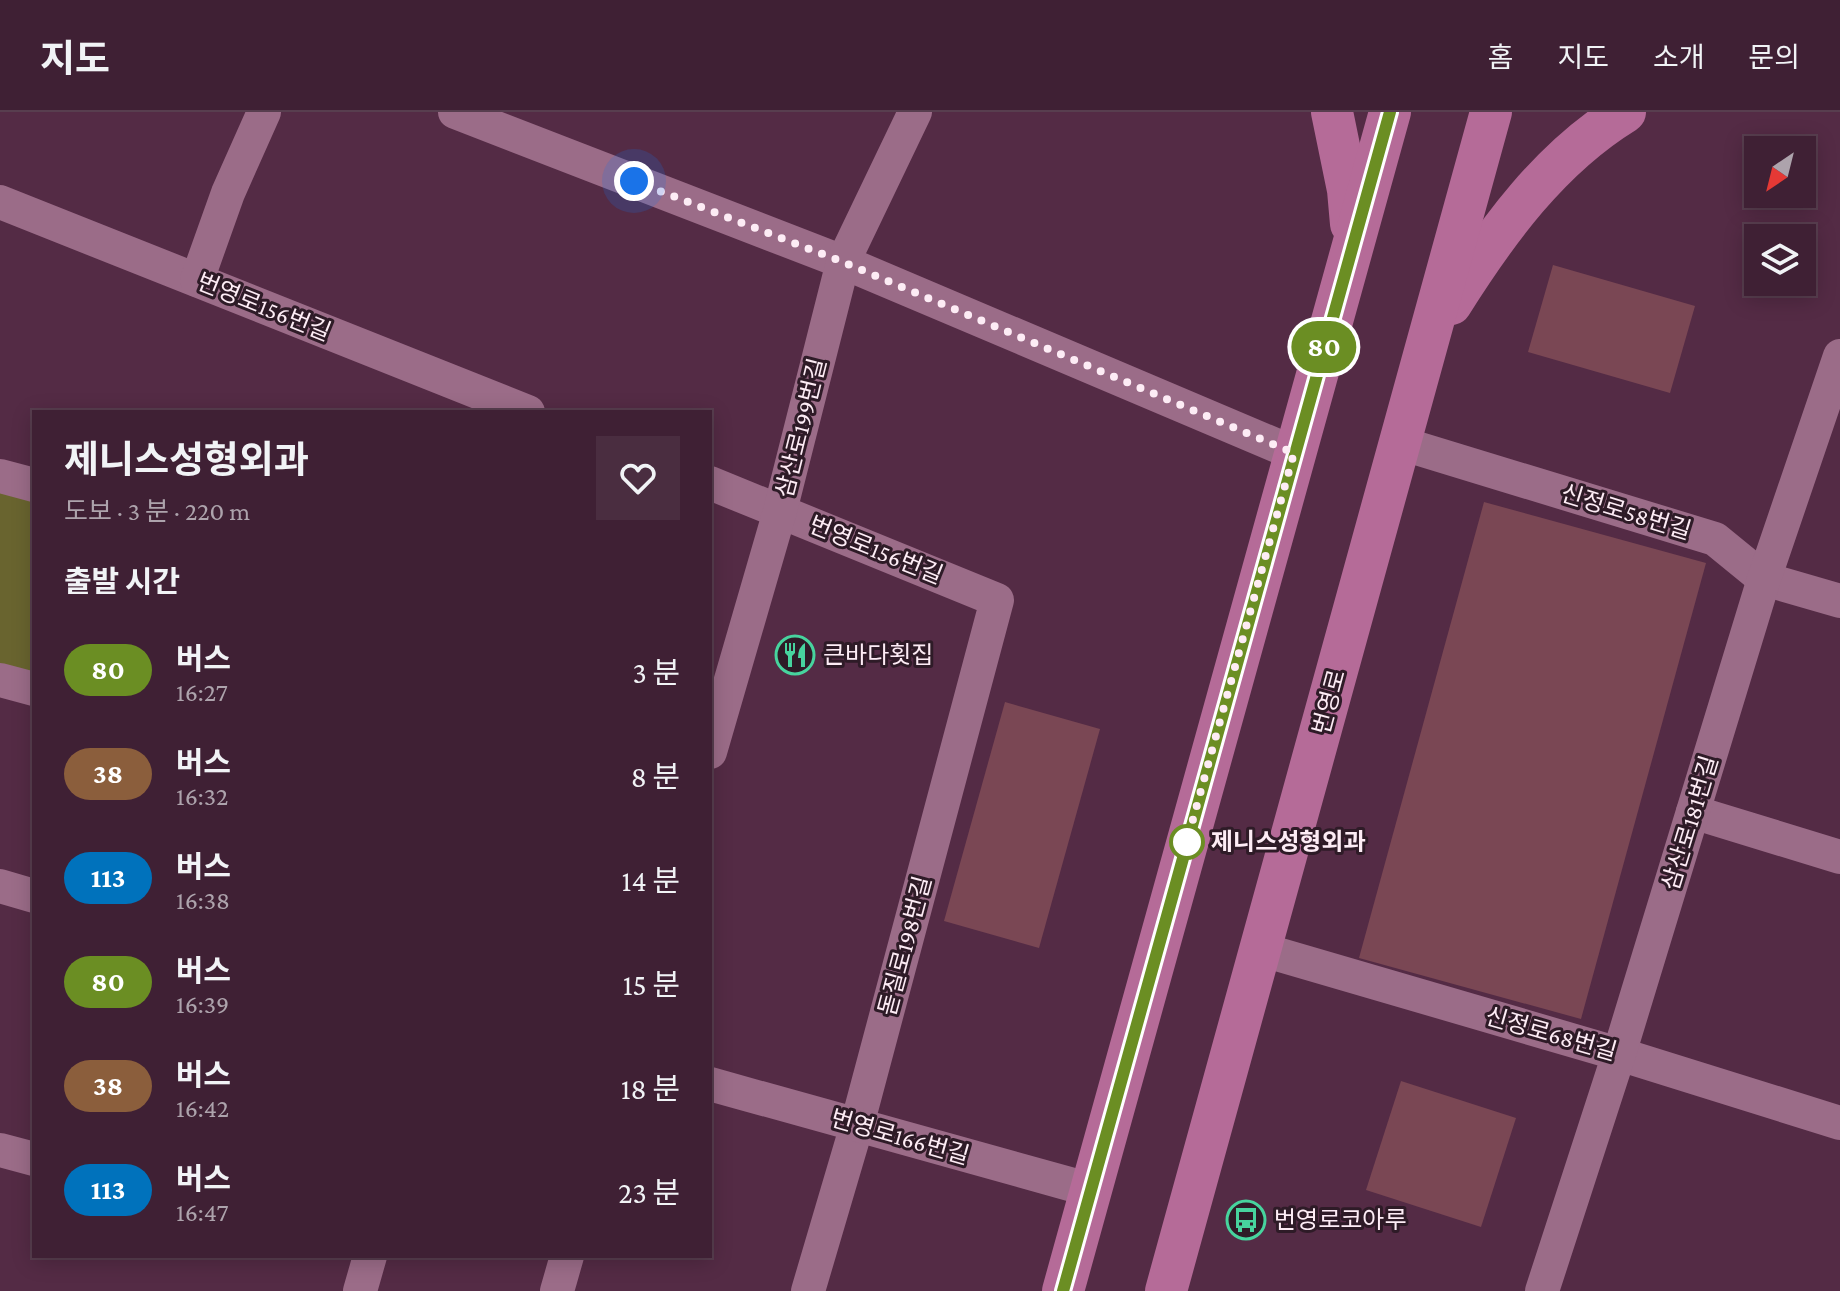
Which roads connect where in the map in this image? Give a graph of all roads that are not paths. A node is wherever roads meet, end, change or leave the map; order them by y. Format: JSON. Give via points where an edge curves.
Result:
{"nodes":[{"id":1,"x":264,"y":112,"type":"edge"},
{"id":2,"x":455,"y":112,"type":"edge"},
{"id":3,"x":915,"y":112,"type":"edge"},
{"id":4,"x":1332,"y":112,"type":"edge"},
{"id":5,"x":1390,"y":112,"type":"edge"},
{"id":6,"x":1491,"y":112,"type":"edge"},
{"id":7,"x":1625,"y":112,"type":"edge"},
{"id":8,"x":0,"y":202,"type":"edge"},
{"id":9,"x":1352,"y":245,"type":"junction"},
{"id":10,"x":843,"y":262,"type":"junction"},
{"id":11,"x":197,"y":280,"type":"junction"},
{"id":12,"x":1425,"y":351,"type":"junction"},
{"id":13,"x":1840,"y":356,"type":"edge"},
{"id":14,"x":523,"y":410,"type":"edge"},
{"id":15,"x":1400,"y":443,"type":"junction"},
{"id":16,"x":1294,"y":453,"type":"junction"},
{"id":17,"x":0,"y":476,"type":"edge"},
{"id":18,"x":32,"y":484,"type":"edge"},
{"id":19,"x":712,"y":484,"type":"edge"},
{"id":20,"x":780,"y":511,"type":"junction"},
{"id":21,"x":1764,"y":579,"type":"junction"},
{"id":22,"x":997,"y":600,"type":"joint"},
{"id":23,"x":1840,"y":601,"type":"edge"},
{"id":24,"x":0,"y":680,"type":"edge"},
{"id":25,"x":32,"y":688,"type":"edge"},
{"id":26,"x":712,"y":745,"type":"edge"},
{"id":27,"x":1693,"y":812,"type":"junction"},
{"id":28,"x":1840,"y":857,"type":"edge"},
{"id":29,"x":0,"y":886,"type":"edge"},
{"id":30,"x":32,"y":895,"type":"edge"},
{"id":31,"x":1260,"y":949,"type":"junction"},
{"id":32,"x":1619,"y":1054,"type":"junction"},
{"id":33,"x":712,"y":1085,"type":"edge"},
{"id":34,"x":1840,"y":1123,"type":"edge"},
{"id":35,"x":857,"y":1125,"type":"junction"},
{"id":36,"x":0,"y":1150,"type":"edge"},
{"id":37,"x":32,"y":1158,"type":"edge"},
{"id":38,"x":1091,"y":1190,"type":"junction"},
{"id":39,"x":369,"y":1258,"type":"edge"},
{"id":40,"x":566,"y":1258,"type":"edge"},
{"id":41,"x":360,"y":1291,"type":"edge"},
{"id":42,"x":557,"y":1291,"type":"edge"},
{"id":43,"x":808,"y":1291,"type":"edge"},
{"id":44,"x":1063,"y":1291,"type":"edge"},
{"id":45,"x":1166,"y":1291,"type":"edge"},
{"id":46,"x":1542,"y":1291,"type":"edge"}],
"edges":[{"from":1,"to":11,"type":"street"},
{"from":2,"to":10,"type":"street"},
{"from":3,"to":10,"type":"street","name":"삼산로199번길"},
{"from":4,"to":9,"type":"main road","via":[[1348,190]]},
{"from":5,"to":9,"type":"main road"},
{"from":6,"to":12,"type":"main road","name":"번영로"},
{"from":7,"to":12,"type":"main road","via":[[1571,151],[1524,201],[1473,269]]},
{"from":8,"to":11,"type":"street","name":"번영로156번길"},
{"from":9,"to":16,"type":"main road"},
{"from":10,"to":16,"type":"street"},
{"from":10,"to":20,"type":"street","name":"삼산로199번길"},
{"from":11,"to":14,"type":"street","name":"번영로156번길"},
{"from":12,"to":15,"type":"main road","name":"번영로"},
{"from":13,"to":21,"type":"street","name":"삼산로181번길"},
{"from":15,"to":21,"type":"street","name":"신정로58번길","via":[[1715,539]]},
{"from":15,"to":31,"type":"main road","name":"번영로"},
{"from":16,"to":38,"type":"main road"},
{"from":17,"to":18,"type":"street"},
{"from":19,"to":20,"type":"street","name":"번영로156번길"},
{"from":20,"to":22,"type":"street","name":"번영로156번길"},
{"from":20,"to":26,"type":"street","name":"삼산로199번길"},
{"from":21,"to":23,"type":"street","name":"신정로58번길"},
{"from":21,"to":27,"type":"street","name":"삼산로181번길"},
{"from":22,"to":35,"type":"street","name":"돋질로198번길"},
{"from":24,"to":25,"type":"street"},
{"from":27,"to":28,"type":"street"},
{"from":27,"to":32,"type":"street","name":"삼산로181번길"},
{"from":29,"to":30,"type":"street"},
{"from":31,"to":32,"type":"street","name":"신정로68번길"},
{"from":31,"to":45,"type":"main road","name":"번영로"},
{"from":32,"to":34,"type":"street","name":"신정로68번길"},
{"from":32,"to":46,"type":"street","name":"삼산로181번길"},
{"from":33,"to":35,"type":"street","name":"번영로166번길"},
{"from":35,"to":38,"type":"street","name":"번영로166번길"},
{"from":35,"to":43,"type":"street","name":"돋질로198번길"},
{"from":36,"to":37,"type":"street"},
{"from":38,"to":44,"type":"main road"},
{"from":39,"to":41,"type":"street"},
{"from":40,"to":42,"type":"street"}]}
